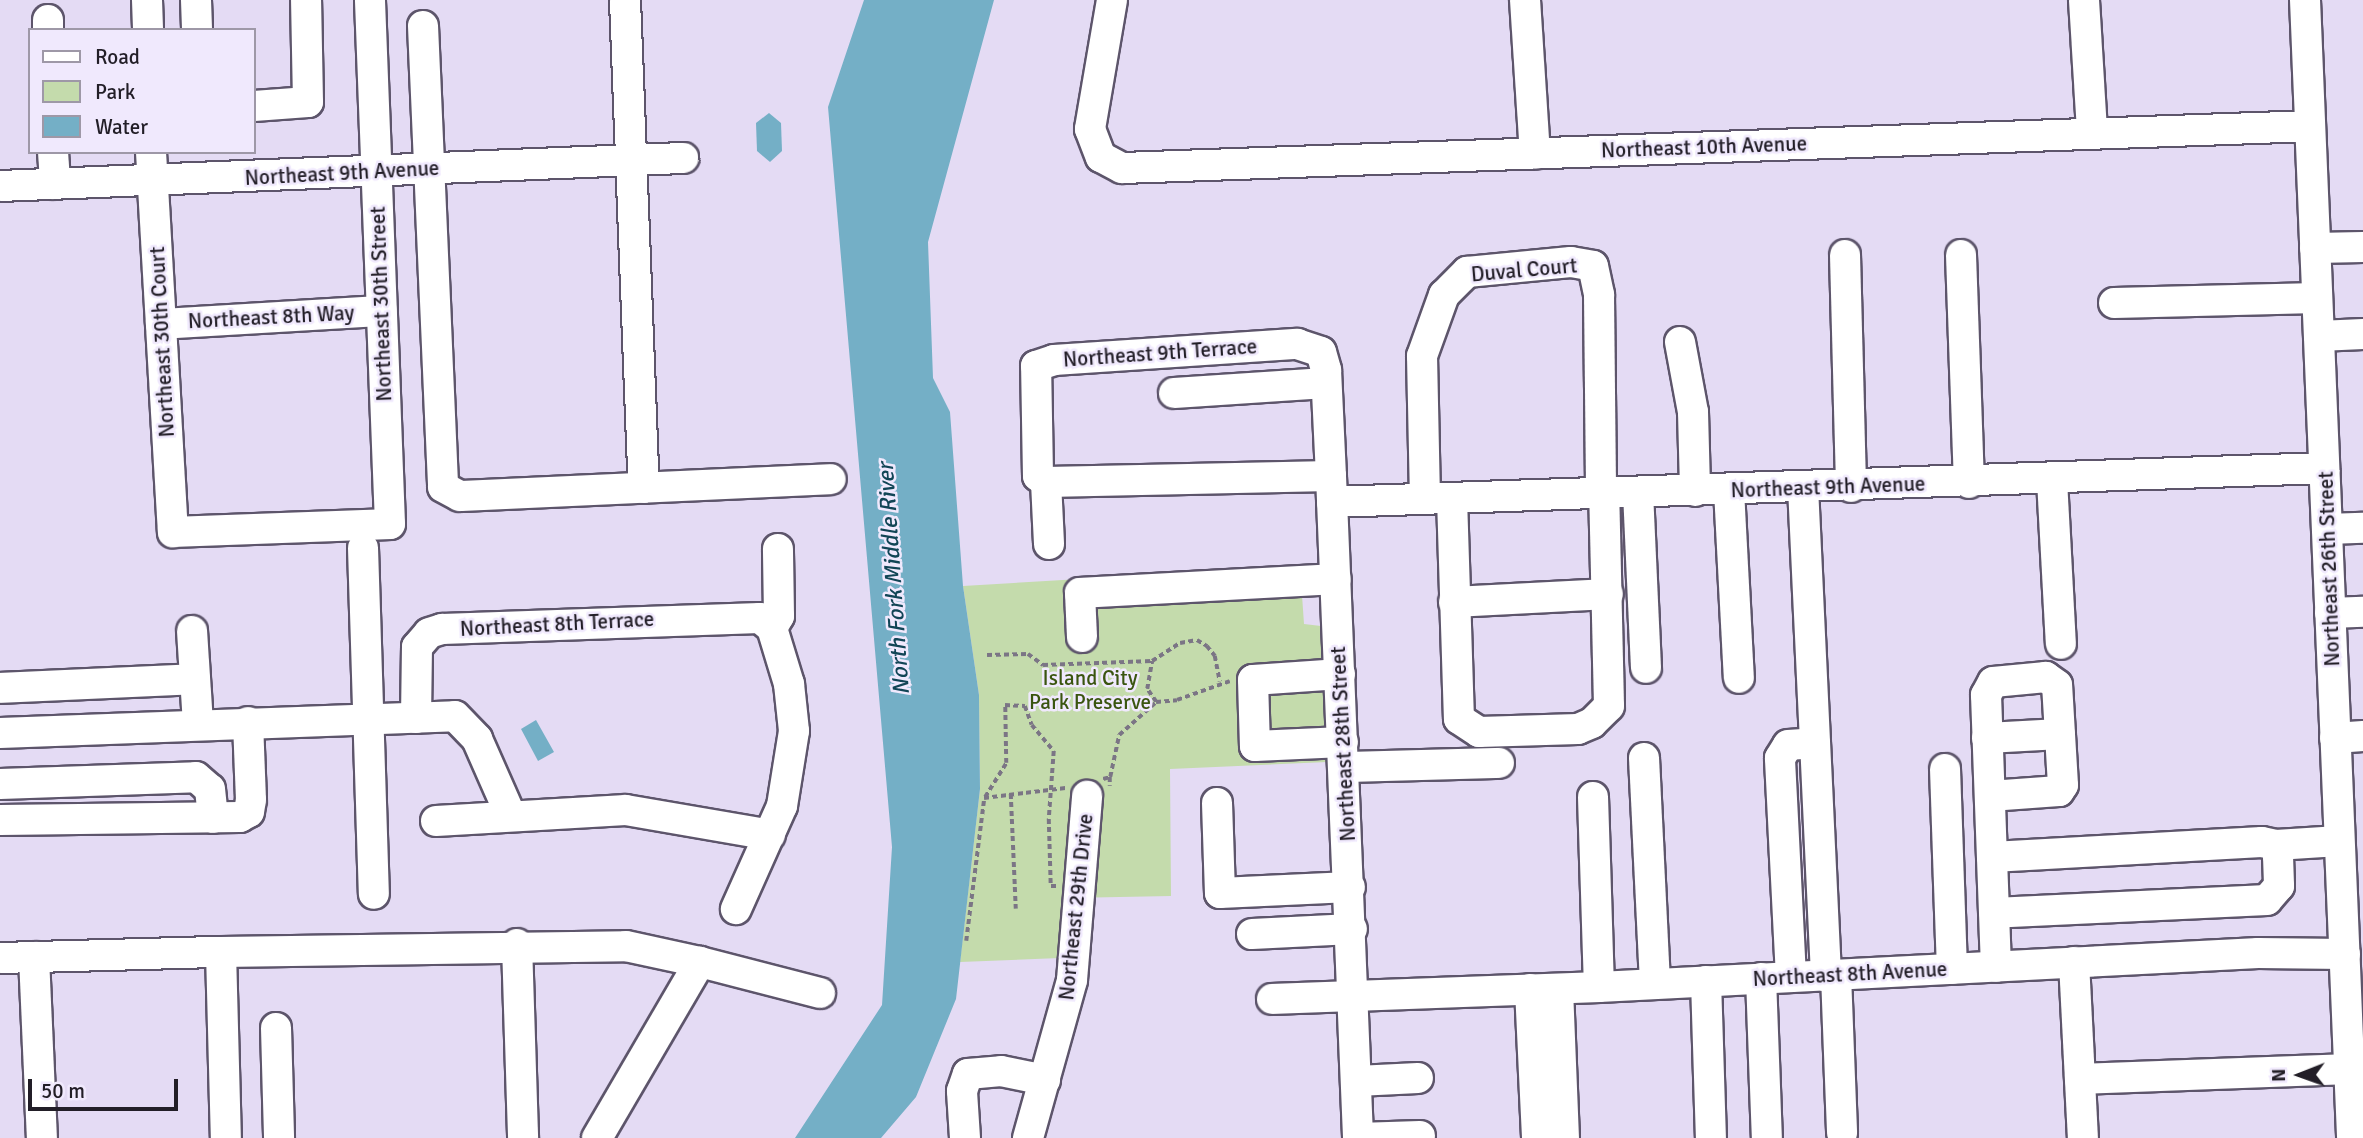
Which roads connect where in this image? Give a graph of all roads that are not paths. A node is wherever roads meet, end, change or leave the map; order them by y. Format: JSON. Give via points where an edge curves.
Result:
{"nodes":[{"id":1,"x":147,"y":0,"type":"edge"},
{"id":2,"x":196,"y":0,"type":"edge"},
{"id":3,"x":306,"y":0,"type":"edge"},
{"id":4,"x":370,"y":0,"type":"edge"},
{"id":5,"x":625,"y":0,"type":"edge"},
{"id":6,"x":1112,"y":0,"type":"edge"},
{"id":7,"x":1525,"y":0,"type":"edge"},
{"id":8,"x":2084,"y":0,"type":"edge"},
{"id":9,"x":2305,"y":0,"type":"edge"},
{"id":10,"x":423,"y":26,"type":"dead end"},
{"id":11,"x":148,"y":28,"type":"edge"},
{"id":12,"x":197,"y":28,"type":"edge"},
{"id":13,"x":256,"y":106,"type":"edge"},
{"id":14,"x":2310,"y":126,"type":"junction"},
{"id":15,"x":2092,"y":132,"type":"junction"},
{"id":16,"x":53,"y":154,"type":"edge"},
{"id":17,"x":1535,"y":154,"type":"junction"},
{"id":18,"x":683,"y":158,"type":"dead end"},
{"id":19,"x":631,"y":160,"type":"junction"},
{"id":20,"x":152,"y":167,"type":"edge"},
{"id":21,"x":429,"y":169,"type":"junction"},
{"id":22,"x":376,"y":171,"type":"junction"},
{"id":23,"x":54,"y":184,"type":"junction"},
{"id":24,"x":0,"y":186,"type":"edge"},
{"id":25,"x":2363,"y":247,"type":"edge"},
{"id":26,"x":2315,"y":248,"type":"junction"},
{"id":27,"x":1845,"y":255,"type":"dead end"},
{"id":28,"x":1961,"y":255,"type":"dead end"},
{"id":29,"x":2317,"y":298,"type":"junction"},
{"id":30,"x":2114,"y":303,"type":"dead end"},
{"id":31,"x":382,"y":310,"type":"junction"},
{"id":32,"x":161,"y":324,"type":"junction"},
{"id":33,"x":2363,"y":334,"type":"edge"},
{"id":34,"x":2319,"y":336,"type":"junction"},
{"id":35,"x":1680,"y":342,"type":"dead end"},
{"id":36,"x":1321,"y":352,"type":"joint"},
{"id":37,"x":1326,"y":383,"type":"junction"},
{"id":38,"x":1174,"y":393,"type":"dead end"},
{"id":39,"x":2324,"y":468,"type":"junction"},
{"id":40,"x":831,"y":479,"type":"dead end"},
{"id":41,"x":2052,"y":480,"type":"junction"},
{"id":42,"x":1045,"y":482,"type":"junction"},
{"id":43,"x":1969,"y":483,"type":"junction"},
{"id":44,"x":1851,"y":487,"type":"junction"},
{"id":45,"x":644,"y":488,"type":"junction"},
{"id":46,"x":1803,"y":488,"type":"junction"},
{"id":47,"x":1332,"y":489,"type":"junction"},
{"id":48,"x":1729,"y":490,"type":"junction"},
{"id":49,"x":1695,"y":491,"type":"junction"},
{"id":50,"x":1638,"y":492,"type":"junction"},
{"id":51,"x":1603,"y":493,"type":"junction"},
{"id":52,"x":1439,"y":498,"type":"junction"},
{"id":53,"x":2363,"y":528,"type":"edge"},
{"id":54,"x":2327,"y":529,"type":"junction"},
{"id":55,"x":173,"y":532,"type":"joint"},
{"id":56,"x":1049,"y":544,"type":"dead end"},
{"id":57,"x":363,"y":548,"type":"dead end"},
{"id":58,"x":778,"y":549,"type":"dead end"},
{"id":59,"x":1336,"y":579,"type":"junction"},
{"id":60,"x":1608,"y":594,"type":"junction"},
{"id":61,"x":1454,"y":602,"type":"junction"},
{"id":62,"x":2363,"y":612,"type":"edge"},
{"id":63,"x":2330,"y":613,"type":"junction"},
{"id":64,"x":772,"y":628,"type":"junction"},
{"id":65,"x":192,"y":631,"type":"dead end"},
{"id":66,"x":1082,"y":637,"type":"dead end"},
{"id":67,"x":2061,"y":644,"type":"dead end"},
{"id":68,"x":1646,"y":668,"type":"dead end"},
{"id":69,"x":1340,"y":674,"type":"junction"},
{"id":70,"x":1739,"y":678,"type":"dead end"},
{"id":71,"x":195,"y":679,"type":"junction"},
{"id":72,"x":0,"y":688,"type":"edge"},
{"id":73,"x":416,"y":718,"type":"junction"},
{"id":74,"x":368,"y":719,"type":"junction"},
{"id":75,"x":248,"y":722,"type":"junction"},
{"id":76,"x":198,"y":724,"type":"junction"},
{"id":77,"x":0,"y":733,"type":"edge"},
{"id":78,"x":2060,"y":734,"type":"junction"},
{"id":79,"x":2349,"y":737,"type":"edge"},
{"id":80,"x":1987,"y":738,"type":"junction"},
{"id":81,"x":1815,"y":743,"type":"junction"},
{"id":82,"x":1344,"y":754,"type":"junction"},
{"id":83,"x":1644,"y":758,"type":"dead end"},
{"id":84,"x":1499,"y":763,"type":"dead end"},
{"id":85,"x":1945,"y":769,"type":"dead end"},
{"id":86,"x":0,"y":784,"type":"edge"},
{"id":87,"x":1087,"y":796,"type":"dead end"},
{"id":88,"x":1990,"y":796,"type":"junction"},
{"id":89,"x":1593,"y":797,"type":"dead end"},
{"id":90,"x":1217,"y":803,"type":"dead end"},
{"id":91,"x":511,"y":816,"type":"junction"},
{"id":92,"x":213,"y":818,"type":"junction"},
{"id":93,"x":0,"y":820,"type":"edge"},
{"id":94,"x":436,"y":821,"type":"dead end"},
{"id":95,"x":770,"y":835,"type":"junction"},
{"id":96,"x":2339,"y":841,"type":"junction"},
{"id":97,"x":2276,"y":845,"type":"junction"},
{"id":98,"x":1992,"y":857,"type":"junction"},
{"id":99,"x":2352,"y":885,"type":"edge"},
{"id":100,"x":1350,"y":887,"type":"junction"},
{"id":101,"x":374,"y":894,"type":"dead end"},
{"id":102,"x":736,"y":909,"type":"dead end"},
{"id":103,"x":1994,"y":913,"type":"junction"},
{"id":104,"x":1823,"y":915,"type":"junction"},
{"id":105,"x":1788,"y":919,"type":"junction"},
{"id":106,"x":1352,"y":929,"type":"junction"},
{"id":107,"x":1252,"y":934,"type":"dead end"},
{"id":108,"x":517,"y":944,"type":"junction"},
{"id":109,"x":221,"y":952,"type":"junction"},
{"id":110,"x":2344,"y":954,"type":"junction"},
{"id":111,"x":34,"y":957,"type":"junction"},
{"id":112,"x":0,"y":958,"type":"edge"},
{"id":113,"x":701,"y":962,"type":"junction"},
{"id":114,"x":2074,"y":962,"type":"junction"},
{"id":115,"x":1996,"y":967,"type":"junction"},
{"id":116,"x":1952,"y":969,"type":"junction"},
{"id":117,"x":1831,"y":975,"type":"junction"},
{"id":118,"x":1791,"y":977,"type":"junction"},
{"id":119,"x":1761,"y":978,"type":"junction"},
{"id":120,"x":1706,"y":981,"type":"junction"},
{"id":121,"x":1655,"y":983,"type":"junction"},
{"id":122,"x":1599,"y":987,"type":"junction"},
{"id":123,"x":1544,"y":989,"type":"junction"},
{"id":124,"x":820,"y":993,"type":"dead end"},
{"id":125,"x":1354,"y":995,"type":"junction"},
{"id":126,"x":1272,"y":999,"type":"dead end"},
{"id":127,"x":276,"y":1028,"type":"dead end"},
{"id":128,"x":2349,"y":1069,"type":"junction"},
{"id":129,"x":1418,"y":1079,"type":"dead end"},
{"id":130,"x":2080,"y":1079,"type":"junction"},
{"id":131,"x":1045,"y":1080,"type":"junction"},
{"id":132,"x":1357,"y":1081,"type":"junction"},
{"id":133,"x":1842,"y":1133,"type":"dead end"},
{"id":134,"x":1420,"y":1136,"type":"edge"},
{"id":135,"x":42,"y":1138,"type":"edge"},
{"id":136,"x":226,"y":1138,"type":"edge"},
{"id":137,"x":279,"y":1138,"type":"edge"},
{"id":138,"x":523,"y":1138,"type":"edge"},
{"id":139,"x":597,"y":1138,"type":"edge"},
{"id":140,"x":965,"y":1138,"type":"edge"},
{"id":141,"x":1028,"y":1138,"type":"edge"},
{"id":142,"x":1358,"y":1138,"type":"edge"},
{"id":143,"x":1537,"y":1138,"type":"edge"},
{"id":144,"x":1563,"y":1138,"type":"edge"},
{"id":145,"x":1711,"y":1138,"type":"edge"},
{"id":146,"x":1767,"y":1138,"type":"edge"},
{"id":147,"x":2083,"y":1138,"type":"edge"},
{"id":148,"x":2352,"y":1138,"type":"edge"}],
"edges":[{"from":1,"to":11,"type":"street"},
{"from":2,"to":12,"type":"street"},
{"from":3,"to":13,"type":"street","via":[[308,102]]},
{"from":4,"to":22,"type":"street","name":"Northeast 30th Street"},
{"from":5,"to":19,"type":"street"},
{"from":6,"to":17,"type":"street","name":"Northeast 10th Avenue","via":[[1090,129],[1101,157],[1122,168]]},
{"from":7,"to":17,"type":"street"},
{"from":8,"to":15,"type":"street"},
{"from":9,"to":14,"type":"street","name":"Northeast 26th Street"},
{"from":10,"to":21,"type":"street"},
{"from":14,"to":15,"type":"street","name":"Northeast 10th Avenue"},
{"from":14,"to":26,"type":"street","name":"Northeast 26th Street"},
{"from":15,"to":17,"type":"street","name":"Northeast 10th Avenue"},
{"from":16,"to":23,"type":"street"},
{"from":18,"to":19,"type":"street","name":"Northeast 9th Avenue"},
{"from":19,"to":21,"type":"street","name":"Northeast 9th Avenue"},
{"from":19,"to":45,"type":"street"},
{"from":20,"to":22,"type":"street","name":"Northeast 9th Avenue"},
{"from":20,"to":23,"type":"street","name":"Northeast 9th Avenue"},
{"from":20,"to":32,"type":"street","name":"Northeast 30th Court"},
{"from":21,"to":22,"type":"street","name":"Northeast 9th Avenue"},
{"from":21,"to":45,"type":"street","via":[[443,487],[460,496]]},
{"from":22,"to":31,"type":"street","name":"Northeast 30th Street"},
{"from":23,"to":24,"type":"street","name":"Northeast 9th Avenue"},
{"from":25,"to":26,"type":"street"},
{"from":26,"to":29,"type":"street","name":"Northeast 26th Street"},
{"from":27,"to":44,"type":"street"},
{"from":28,"to":43,"type":"street"},
{"from":29,"to":30,"type":"street"},
{"from":29,"to":34,"type":"street","name":"Northeast 26th Street"},
{"from":31,"to":32,"type":"street","name":"Northeast 8th Way"},
{"from":31,"to":55,"type":"street","name":"Northeast 30th Street","via":[[390,524]]},
{"from":32,"to":55,"type":"street","name":"Northeast 30th Court"},
{"from":33,"to":34,"type":"street"},
{"from":34,"to":39,"type":"street","name":"Northeast 26th Street"},
{"from":35,"to":49,"type":"street","via":[[1693,412]]},
{"from":36,"to":37,"type":"street","name":"Northeast 28th Street"},
{"from":36,"to":42,"type":"street","name":"Northeast 9th Terrace","via":[[1297,344],[1042,361],[1036,366],[1035,389],[1038,476]]},
{"from":37,"to":38,"type":"street"},
{"from":37,"to":47,"type":"street","name":"Northeast 28th Street"},
{"from":39,"to":41,"type":"street","name":"Northeast 9th Avenue"},
{"from":39,"to":54,"type":"street","name":"Northeast 26th Street"},
{"from":40,"to":45,"type":"street"},
{"from":41,"to":43,"type":"street","name":"Northeast 9th Avenue"},
{"from":41,"to":67,"type":"street"},
{"from":42,"to":47,"type":"street"},
{"from":42,"to":56,"type":"street","name":"Northeast 9th Terrace"},
{"from":43,"to":44,"type":"street","name":"Northeast 9th Avenue"},
{"from":44,"to":46,"type":"street","name":"Northeast 9th Avenue"},
{"from":46,"to":48,"type":"street","name":"Northeast 9th Avenue"},
{"from":46,"to":81,"type":"street"},
{"from":47,"to":52,"type":"street","name":"Northeast 9th Avenue"},
{"from":47,"to":59,"type":"street","name":"Northeast 28th Street"},
{"from":48,"to":49,"type":"street","name":"Northeast 9th Avenue"},
{"from":48,"to":70,"type":"street"},
{"from":49,"to":50,"type":"street","name":"Northeast 9th Avenue"},
{"from":50,"to":51,"type":"street","name":"Northeast 9th Avenue"},
{"from":50,"to":68,"type":"street"},
{"from":51,"to":52,"type":"street","name":"Northeast 9th Avenue"},
{"from":51,"to":52,"type":"street","name":"Duval Court","via":[[1598,295],[1593,266],[1571,262],[1467,272],[1444,295],[1422,356]]},
{"from":51,"to":60,"type":"street"},
{"from":52,"to":61,"type":"street"},
{"from":53,"to":54,"type":"street"},
{"from":54,"to":63,"type":"street","name":"Northeast 26th Street"},
{"from":57,"to":74,"type":"street"},
{"from":58,"to":64,"type":"street","via":[[779,616]]},
{"from":59,"to":66,"type":"street","via":[[1080,593]]},
{"from":59,"to":69,"type":"street","name":"Northeast 28th Street"},
{"from":60,"to":61,"type":"street"},
{"from":60,"to":61,"type":"street","via":[[1609,706],[1592,723],[1578,729],[1471,729],[1459,719]]},
{"from":62,"to":63,"type":"street"},
{"from":63,"to":79,"type":"street","name":"Northeast 26th Street"},
{"from":64,"to":73,"type":"street","name":"Northeast 8th Terrace","via":[[750,615],[442,629],[429,634],[417,647]]},
{"from":64,"to":95,"type":"street","via":[[789,684],[794,731],[782,806]]},
{"from":65,"to":71,"type":"street"},
{"from":69,"to":82,"type":"street","name":"Northeast 28th Street"},
{"from":69,"to":82,"type":"street","via":[[1253,680],[1255,746]]},
{"from":71,"to":72,"type":"street"},
{"from":71,"to":76,"type":"street"},
{"from":73,"to":74,"type":"street"},
{"from":73,"to":91,"type":"street","via":[[455,716],[477,739]]},
{"from":74,"to":75,"type":"street"},
{"from":74,"to":101,"type":"street"},
{"from":75,"to":76,"type":"street"},
{"from":75,"to":92,"type":"street","via":[[249,812]]},
{"from":76,"to":77,"type":"street"},
{"from":78,"to":80,"type":"street"},
{"from":78,"to":80,"type":"street","via":[[2057,685],[2046,677],[1993,682],[1986,695]]},
{"from":78,"to":88,"type":"street","via":[[2059,791]]},
{"from":79,"to":96,"type":"street","name":"Northeast 26th Street"},
{"from":80,"to":88,"type":"street"},
{"from":81,"to":104,"type":"street"},
{"from":81,"to":105,"type":"street","via":[[1788,745],[1780,758]]},
{"from":82,"to":84,"type":"street"},
{"from":82,"to":100,"type":"street","name":"Northeast 28th Street"},
{"from":83,"to":121,"type":"street"},
{"from":85,"to":116,"type":"street"},
{"from":86,"to":92,"type":"street","via":[[196,777],[210,789]]},
{"from":87,"to":131,"type":"street","name":"Northeast 29th Drive","via":[[1072,980]]},
{"from":88,"to":98,"type":"street"},
{"from":89,"to":122,"type":"street"},
{"from":90,"to":100,"type":"street","via":[[1220,893]]},
{"from":91,"to":94,"type":"street"},
{"from":91,"to":95,"type":"street","via":[[658,813]]},
{"from":92,"to":93,"type":"street"},
{"from":95,"to":102,"type":"street"},
{"from":96,"to":97,"type":"street"},
{"from":96,"to":99,"type":"street","name":"Northeast 26th Street"},
{"from":97,"to":98,"type":"street"},
{"from":97,"to":103,"type":"street","via":[[2279,886],[2267,900]]},
{"from":98,"to":103,"type":"street"},
{"from":99,"to":110,"type":"street","name":"Northeast 26th Street"},
{"from":100,"to":106,"type":"street","name":"Northeast 28th Street"},
{"from":103,"to":115,"type":"street"},
{"from":104,"to":105,"type":"street"},
{"from":104,"to":117,"type":"street"},
{"from":105,"to":118,"type":"street"},
{"from":106,"to":107,"type":"street"},
{"from":106,"to":125,"type":"street","name":"Northeast 28th Street"},
{"from":108,"to":109,"type":"street"},
{"from":108,"to":113,"type":"street","via":[[626,946]]},
{"from":108,"to":138,"type":"street"},
{"from":109,"to":111,"type":"street"},
{"from":109,"to":136,"type":"street"},
{"from":110,"to":114,"type":"street","name":"Northeast 8th Avenue","via":[[2258,953]]},
{"from":110,"to":128,"type":"street","name":"Northeast 26th Street"},
{"from":111,"to":112,"type":"street"},
{"from":111,"to":135,"type":"street"},
{"from":113,"to":124,"type":"street"},
{"from":113,"to":139,"type":"street"},
{"from":114,"to":115,"type":"street","name":"Northeast 8th Avenue"},
{"from":114,"to":130,"type":"street"},
{"from":115,"to":116,"type":"street","name":"Northeast 8th Avenue"},
{"from":116,"to":117,"type":"street","name":"Northeast 8th Avenue"},
{"from":117,"to":118,"type":"street","name":"Northeast 8th Avenue"},
{"from":117,"to":133,"type":"street"},
{"from":118,"to":119,"type":"street","name":"Northeast 8th Avenue"},
{"from":119,"to":120,"type":"street","name":"Northeast 8th Avenue"},
{"from":119,"to":146,"type":"street"},
{"from":120,"to":121,"type":"street","name":"Northeast 8th Avenue"},
{"from":120,"to":145,"type":"street"},
{"from":121,"to":122,"type":"street","name":"Northeast 8th Avenue"},
{"from":122,"to":123,"type":"street","name":"Northeast 8th Avenue"},
{"from":123,"to":125,"type":"street","name":"Northeast 8th Avenue"},
{"from":123,"to":143,"type":"street"},
{"from":123,"to":144,"type":"street"},
{"from":125,"to":126,"type":"street","name":"Northeast 8th Avenue"},
{"from":125,"to":132,"type":"street","name":"Northeast 28th Street"},
{"from":127,"to":137,"type":"street"},
{"from":128,"to":130,"type":"street"},
{"from":128,"to":148,"type":"street","name":"Northeast 26th Street"},
{"from":129,"to":132,"type":"street"},
{"from":130,"to":147,"type":"street"},
{"from":131,"to":140,"type":"street","via":[[1001,1071],[968,1074],[962,1091]]},
{"from":131,"to":141,"type":"street","name":"Northeast 29th Drive"},
{"from":132,"to":142,"type":"street","name":"Northeast 28th Street"},
{"from":134,"to":142,"type":"street"}]}
